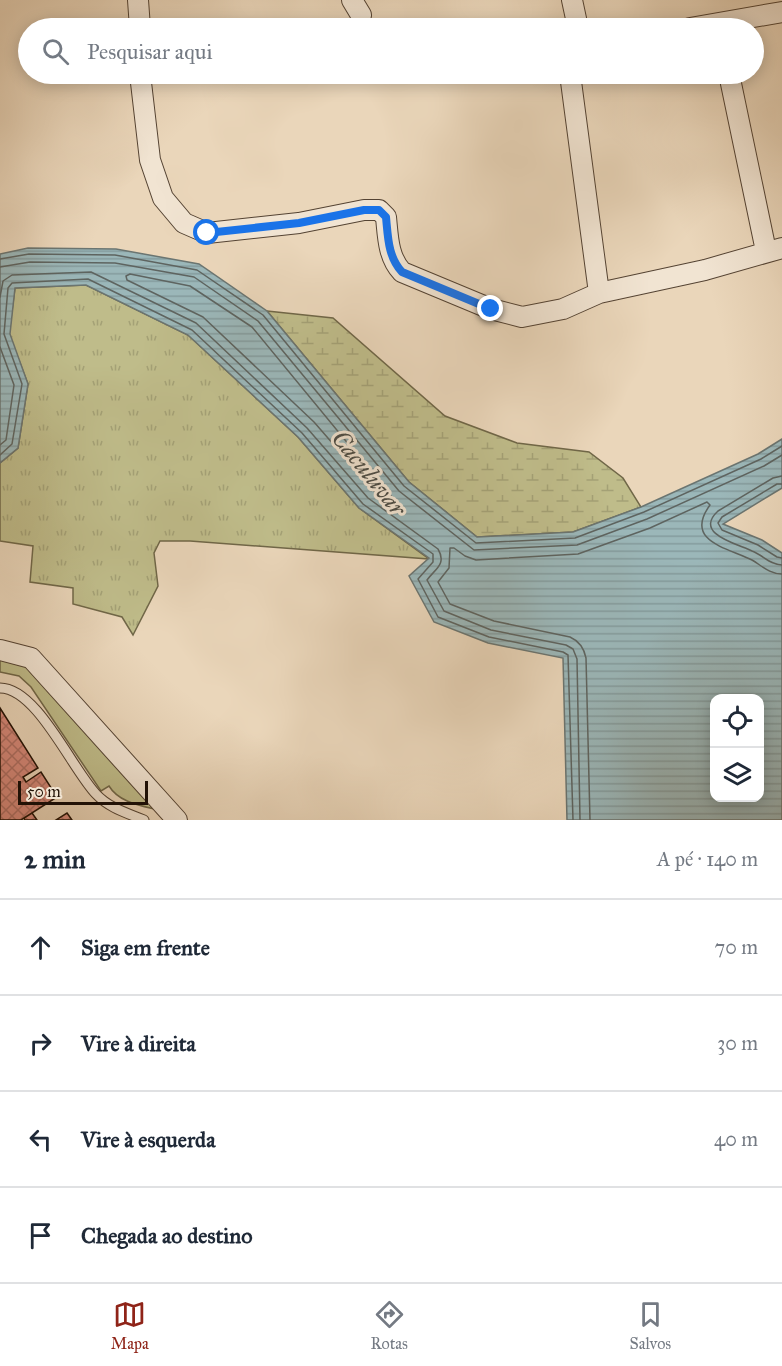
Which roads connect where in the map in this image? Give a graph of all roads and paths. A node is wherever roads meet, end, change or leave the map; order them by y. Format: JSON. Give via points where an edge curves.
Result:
{"nodes":[{"id":1,"x":138,"y":0,"type":"edge"},
{"id":2,"x":572,"y":0,"type":"edge"},
{"id":3,"x":782,"y":12,"type":"edge"},
{"id":4,"x":139,"y":18,"type":"edge"},
{"id":5,"x":576,"y":18,"type":"edge"},
{"id":6,"x":753,"y":18,"type":"edge"},
{"id":7,"x":141,"y":84,"type":"edge"},
{"id":8,"x":571,"y":84,"type":"edge"},
{"id":9,"x":732,"y":84,"type":"edge"},
{"id":10,"x":774,"y":250,"type":"edge"},
{"id":11,"x":599,"y":293,"type":"junction"},
{"id":12,"x":0,"y":650,"type":"edge"},
{"id":13,"x":0,"y":688,"type":"edge"},
{"id":14,"x":144,"y":820,"type":"edge"},
{"id":15,"x":177,"y":820,"type":"edge"}],
"edges":[{"from":1,"to":4,"type":"street"},
{"from":2,"to":5,"type":"street"},
{"from":3,"to":6,"type":"street"},
{"from":7,"to":11,"type":"street","via":[[150,160],[163,198],[184,223],[207,233],[379,210],[386,217],[394,264],[402,272],[491,309],[522,316],[563,309]]},
{"from":8,"to":11,"type":"street"},
{"from":9,"to":10,"type":"street"},
{"from":10,"to":11,"type":"street"},
{"from":12,"to":15,"type":"street","via":[[31,658]]},
{"from":13,"to":14,"type":"lane","via":[[8,688],[34,706],[95,794],[110,806]]}]}
